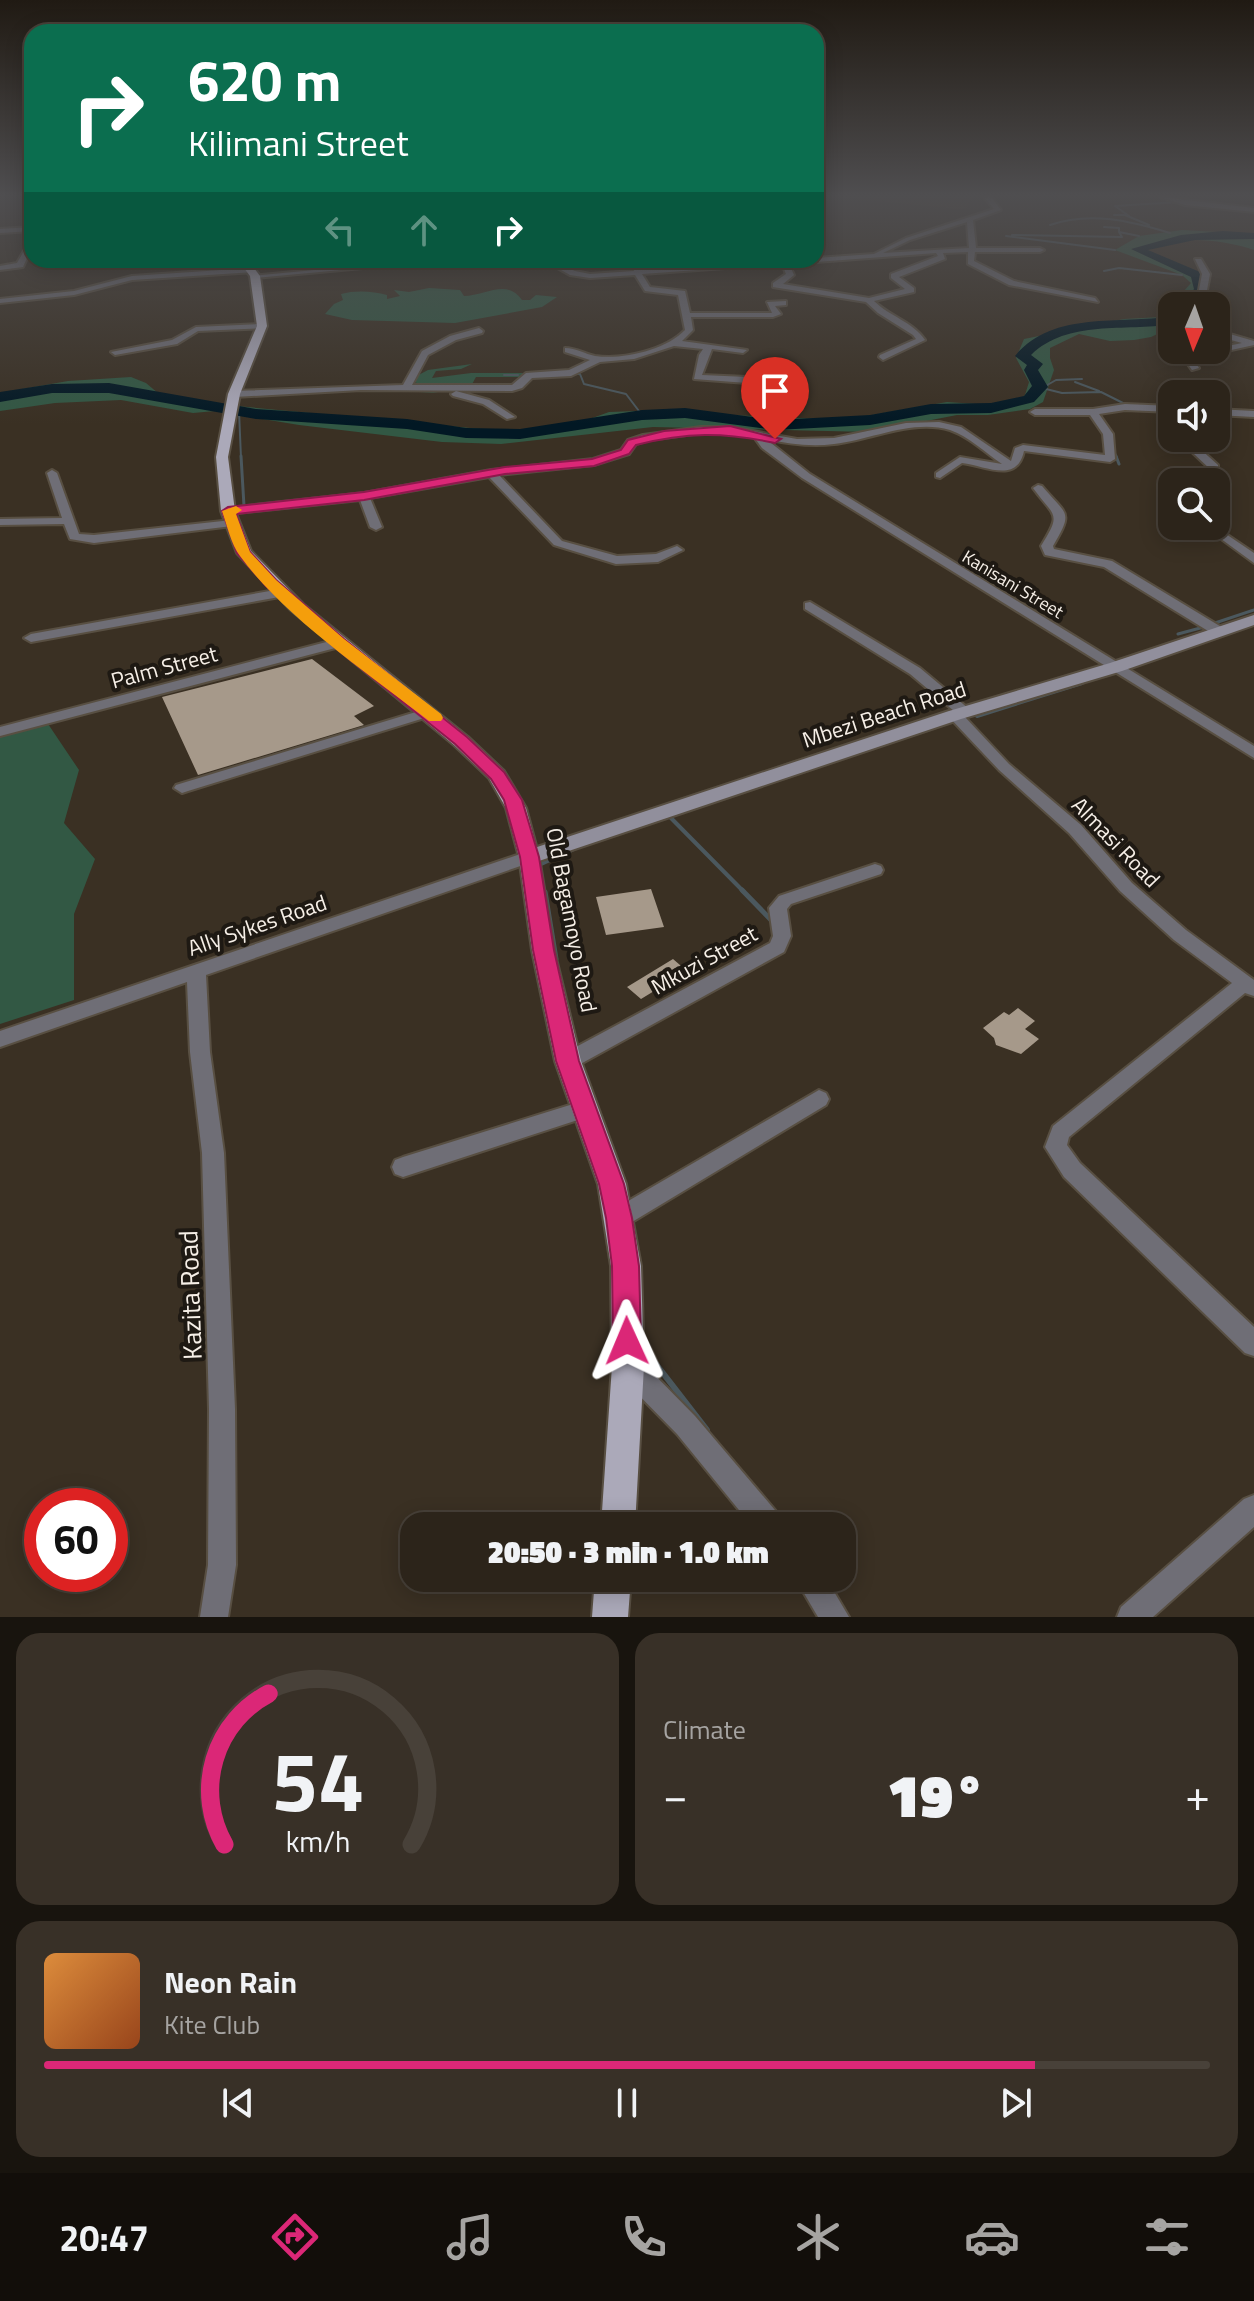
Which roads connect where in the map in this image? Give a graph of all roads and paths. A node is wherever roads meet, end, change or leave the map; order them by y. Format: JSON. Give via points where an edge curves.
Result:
{"nodes":[{"id":1,"x":261,"y":272,"type":"edge"},
{"id":2,"x":573,"y":272,"type":"edge"},
{"id":3,"x":648,"y":272,"type":"edge"},
{"id":4,"x":789,"y":272,"type":"edge"},
{"id":5,"x":903,"y":272,"type":"edge"},
{"id":6,"x":991,"y":272,"type":"edge"},
{"id":7,"x":1202,"y":272,"type":"edge"},
{"id":8,"x":253,"y":273,"type":"junction"},
{"id":9,"x":195,"y":274,"type":"junction"},
{"id":10,"x":638,"y":274,"type":"junction"},
{"id":11,"x":182,"y":285,"type":"dead end"},
{"id":12,"x":1203,"y":292,"type":"edge"},
{"id":13,"x":869,"y":300,"type":"junction"},
{"id":14,"x":1095,"y":300,"type":"dead end"},
{"id":15,"x":0,"y":301,"type":"edge"},
{"id":16,"x":783,"y":303,"type":"dead end"},
{"id":17,"x":686,"y":315,"type":"junction"},
{"id":18,"x":262,"y":326,"type":"junction"},
{"id":19,"x":479,"y":331,"type":"dead end"},
{"id":20,"x":1230,"y":337,"type":"edge"},
{"id":21,"x":674,"y":343,"type":"junction"},
{"id":22,"x":1253,"y":344,"type":"edge"},
{"id":23,"x":709,"y":347,"type":"junction"},
{"id":24,"x":568,"y":350,"type":"dead end"},
{"id":25,"x":743,"y":350,"type":"dead end"},
{"id":26,"x":115,"y":352,"type":"dead end"},
{"id":27,"x":883,"y":357,"type":"dead end"},
{"id":28,"x":598,"y":359,"type":"junction"},
{"id":29,"x":1195,"y":368,"type":"dead end"},
{"id":30,"x":768,"y":376,"type":"dead end"},
{"id":31,"x":406,"y":387,"type":"junction"},
{"id":32,"x":427,"y":388,"type":"junction"},
{"id":33,"x":231,"y":403,"type":"junction"},
{"id":34,"x":1158,"y":408,"type":"edge"},
{"id":35,"x":1035,"y":412,"type":"dead end"},
{"id":36,"x":1093,"y":412,"type":"junction"},
{"id":37,"x":1230,"y":413,"type":"edge"},
{"id":38,"x":1254,"y":414,"type":"edge"},
{"id":39,"x":510,"y":417,"type":"dead end"},
{"id":40,"x":759,"y":437,"type":"junction"},
{"id":41,"x":1197,"y":452,"type":"edge"},
{"id":42,"x":1012,"y":466,"type":"junction"},
{"id":43,"x":1214,"y":467,"type":"dead end"},
{"id":44,"x":52,"y":473,"type":"dead end"},
{"id":45,"x":491,"y":473,"type":"junction"},
{"id":46,"x":940,"y":475,"type":"dead end"},
{"id":47,"x":1038,"y":488,"type":"dead end"},
{"id":48,"x":364,"y":496,"type":"junction"},
{"id":49,"x":230,"y":517,"type":"junction"},
{"id":50,"x":67,"y":521,"type":"junction"},
{"id":51,"x":0,"y":522,"type":"edge"},
{"id":52,"x":376,"y":527,"type":"dead end"},
{"id":53,"x":1229,"y":540,"type":"edge"},
{"id":54,"x":677,"y":550,"type":"dead end"},
{"id":55,"x":1254,"y":559,"type":"edge"},
{"id":56,"x":281,"y":593,"type":"junction"},
{"id":57,"x":810,"y":606,"type":"dead end"},
{"id":58,"x":1254,"y":620,"type":"edge"},
{"id":59,"x":1218,"y":631,"type":"junction"},
{"id":60,"x":31,"y":638,"type":"dead end"},
{"id":61,"x":338,"y":643,"type":"junction"},
{"id":62,"x":1116,"y":667,"type":"junction"},
{"id":63,"x":429,"y":712,"type":"junction"},
{"id":64,"x":959,"y":714,"type":"junction"},
{"id":65,"x":0,"y":732,"type":"edge"},
{"id":66,"x":1254,"y":753,"type":"edge"},
{"id":67,"x":182,"y":788,"type":"dead end"},
{"id":68,"x":529,"y":857,"type":"junction"},
{"id":69,"x":875,"y":870,"type":"dead end"},
{"id":70,"x":196,"y":971,"type":"junction"},
{"id":71,"x":1249,"y":986,"type":"edge"},
{"id":72,"x":0,"y":1039,"type":"edge"},
{"id":73,"x":568,"y":1061,"type":"junction"},
{"id":74,"x":819,"y":1099,"type":"dead end"},
{"id":75,"x":586,"y":1109,"type":"junction"},
{"id":76,"x":403,"y":1167,"type":"dead end"},
{"id":77,"x":619,"y":1218,"type":"junction"},
{"id":78,"x":1254,"y":1344,"type":"edge"},
{"id":79,"x":628,"y":1366,"type":"junction"},
{"id":80,"x":1254,"y":1509,"type":"edge"},
{"id":81,"x":619,"y":1512,"type":"edge"},
{"id":82,"x":758,"y":1512,"type":"edge"},
{"id":83,"x":612,"y":1592,"type":"edge"},
{"id":84,"x":818,"y":1592,"type":"edge"},
{"id":85,"x":214,"y":1617,"type":"edge"},
{"id":86,"x":610,"y":1617,"type":"edge"},
{"id":87,"x":835,"y":1617,"type":"edge"},
{"id":88,"x":1131,"y":1617,"type":"edge"}],
"edges":[{"from":1,"to":8,"type":"street"},
{"from":2,"to":10,"type":"street"},
{"from":3,"to":10,"type":"street"},
{"from":4,"to":13,"type":"street","via":[[776,285]]},
{"from":5,"to":13,"type":"street","via":[[894,276],[911,290]]},
{"from":6,"to":14,"type":"street","via":[[1012,283]]},
{"from":7,"to":12,"type":"street"},
{"from":8,"to":9,"type":"street"},
{"from":8,"to":18,"type":"main road"},
{"from":9,"to":11,"type":"street"},
{"from":9,"to":15,"type":"street","via":[[132,278],[74,293]]},
{"from":10,"to":17,"type":"street","via":[[648,289],[682,293]]},
{"from":13,"to":27,"type":"street","via":[[921,340]]},
{"from":16,"to":17,"type":"street","via":[[770,304],[777,314],[750,320]]},
{"from":17,"to":21,"type":"street","via":[[689,330]]},
{"from":18,"to":26,"type":"street","via":[[196,329],[174,342]]},
{"from":18,"to":33,"type":"main road","name":"Old Bagamoyo Road"},
{"from":19,"to":31,"type":"street","via":[[425,353]]},
{"from":20,"to":22,"type":"street"},
{"from":21,"to":23,"type":"street"},
{"from":21,"to":28,"type":"street","via":[[619,360]]},
{"from":22,"to":29,"type":"street","via":[[1192,356]]},
{"from":23,"to":25,"type":"street"},
{"from":23,"to":30,"type":"street","via":[[697,377]]},
{"from":24,"to":28,"type":"street"},
{"from":28,"to":32,"type":"street","via":[[571,373],[529,375],[512,388]]},
{"from":31,"to":32,"type":"street"},
{"from":31,"to":33,"type":"street"},
{"from":32,"to":39,"type":"street","via":[[486,402]]},
{"from":33,"to":49,"type":"main road","name":"Old Bagamoyo Road","via":[[222,457]]},
{"from":34,"to":36,"type":"street"},
{"from":35,"to":36,"type":"street"},
{"from":36,"to":42,"type":"street","via":[[1108,434],[1112,458],[1023,448]]},
{"from":37,"to":38,"type":"street"},
{"from":40,"to":42,"type":"street","via":[[834,441],[939,425],[957,429]]},
{"from":40,"to":45,"type":"street","via":[[730,430],[664,434],[632,442],[625,452],[594,462]]},
{"from":40,"to":62,"type":"street","name":"Kanisani Street","via":[[806,476]]},
{"from":41,"to":43,"type":"street"},
{"from":42,"to":46,"type":"street","via":[[960,460]]},
{"from":44,"to":50,"type":"street"},
{"from":45,"to":48,"type":"street"},
{"from":45,"to":54,"type":"street","via":[[558,543],[616,560],[658,558]]},
{"from":47,"to":59,"type":"street","via":[[1061,516],[1049,552],[1108,564]]},
{"from":48,"to":49,"type":"street"},
{"from":48,"to":52,"type":"street"},
{"from":49,"to":50,"type":"street","via":[[94,539],[74,537]]},
{"from":49,"to":56,"type":"main road","name":"Old Bagamoyo Road","via":[[244,553]]},
{"from":50,"to":51,"type":"street"},
{"from":53,"to":55,"type":"street"},
{"from":56,"to":60,"type":"street"},
{"from":56,"to":61,"type":"main road","name":"Old Bagamoyo Road"},
{"from":57,"to":64,"type":"street","name":"Almasi Road","via":[[915,671]]},
{"from":58,"to":59,"type":"main road","name":"Mbezi Beach Road"},
{"from":59,"to":62,"type":"main road","name":"Mbezi Beach Road"},
{"from":61,"to":63,"type":"main road","name":"Old Bagamoyo Road"},
{"from":61,"to":65,"type":"street","name":"Palm Street"},
{"from":62,"to":64,"type":"main road","name":"Mbezi Beach Road"},
{"from":62,"to":66,"type":"street","name":"Kanisani Street"},
{"from":63,"to":67,"type":"street"},
{"from":63,"to":68,"type":"main road","name":"Old Bagamoyo Road","via":[[497,775],[516,808]]},
{"from":64,"to":68,"type":"main road","name":"Mbezi Beach Road"},
{"from":64,"to":71,"type":"street","name":"Almasi Road","via":[[1004,767],[1075,829],[1126,887]]},
{"from":68,"to":70,"type":"street","name":"Ally Sykes Road"},
{"from":68,"to":73,"type":"main road","name":"Old Bagamoyo Road"},
{"from":69,"to":73,"type":"street","name":"Mkuzi Street","via":[[785,900],[778,908],[778,947]]},
{"from":70,"to":72,"type":"street","name":"Ally Sykes Road"},
{"from":70,"to":85,"type":"street","name":"Kazita Road","via":[[213,1153],[222,1422],[222,1565]]},
{"from":71,"to":78,"type":"street","via":[[1060,1132],[1056,1147],[1072,1170]]},
{"from":73,"to":75,"type":"main road","name":"Old Bagamoyo Road"},
{"from":74,"to":77,"type":"street"},
{"from":75,"to":76,"type":"street"},
{"from":75,"to":77,"type":"main road","name":"Old Bagamoyo Road"},
{"from":77,"to":79,"type":"main road","name":"Old Bagamoyo Road","via":[[626,1266]]},
{"from":79,"to":81,"type":"main road","name":"Old Bagamoyo Road"},
{"from":79,"to":82,"type":"street"},
{"from":80,"to":88,"type":"street"},
{"from":83,"to":86,"type":"main road"},
{"from":84,"to":87,"type":"street"}]}
